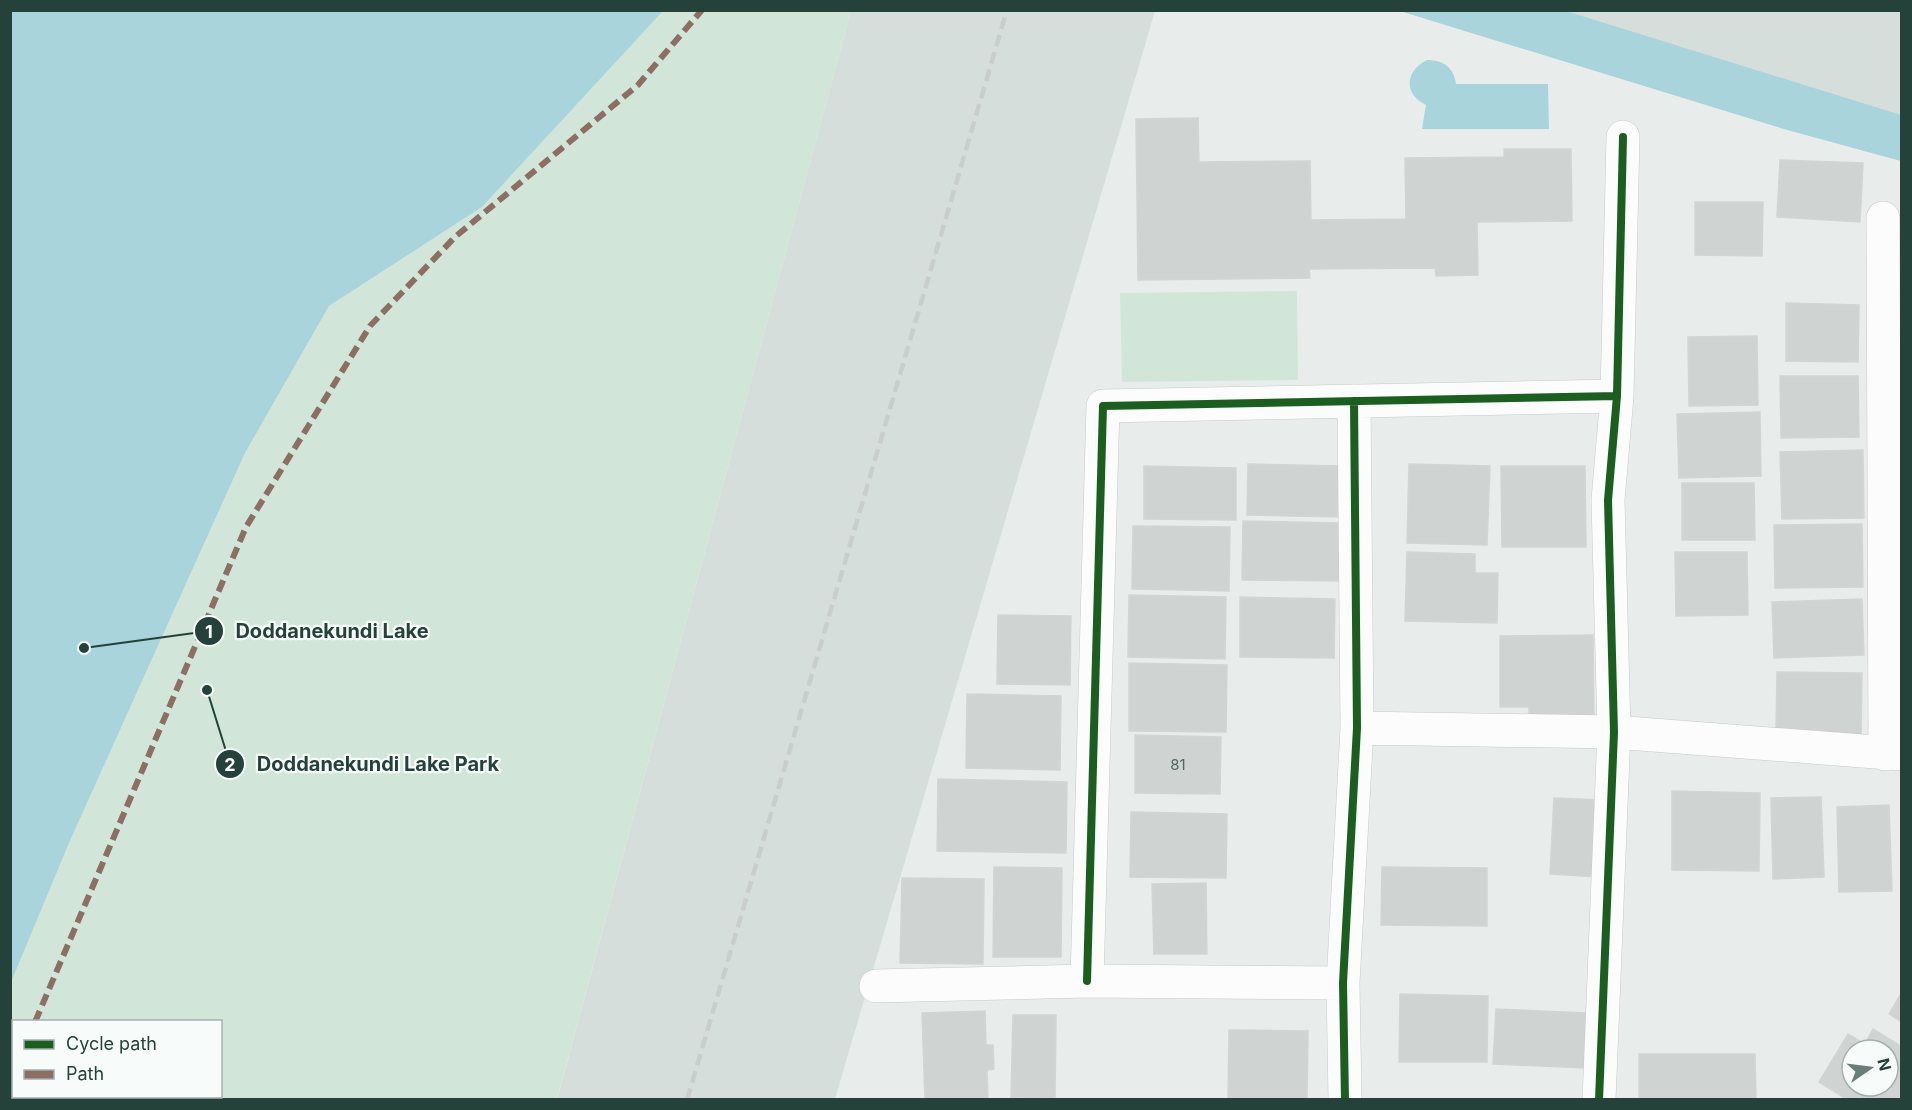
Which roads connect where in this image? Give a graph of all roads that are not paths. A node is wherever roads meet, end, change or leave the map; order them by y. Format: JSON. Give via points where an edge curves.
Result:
{"nodes":[{"id":1,"x":1623,"y":137,"type":"dead end"},
{"id":2,"x":1883,"y":218,"type":"dead end"},
{"id":3,"x":1617,"y":396,"type":"junction"},
{"id":4,"x":1354,"y":401,"type":"junction"},
{"id":5,"x":1357,"y":728,"type":"junction"},
{"id":6,"x":1614,"y":732,"type":"junction"},
{"id":7,"x":1893,"y":754,"type":"edge"},
{"id":8,"x":1087,"y":981,"type":"junction"},
{"id":9,"x":1343,"y":983,"type":"junction"},
{"id":10,"x":876,"y":986,"type":"dead end"},
{"id":11,"x":1345,"y":1100,"type":"edge"},
{"id":12,"x":1599,"y":1100,"type":"edge"}],
"edges":[{"from":1,"to":3,"type":"street"},
{"from":2,"to":7,"type":"street"},
{"from":3,"to":4,"type":"street"},
{"from":3,"to":6,"type":"street","via":[[1608,500]]},
{"from":4,"to":5,"type":"street"},
{"from":4,"to":8,"type":"street","via":[[1103,406]]},
{"from":5,"to":6,"type":"street"},
{"from":5,"to":9,"type":"street"},
{"from":6,"to":7,"type":"street"},
{"from":6,"to":12,"type":"street"},
{"from":8,"to":9,"type":"street"},
{"from":8,"to":10,"type":"street"},
{"from":9,"to":11,"type":"street"}]}
